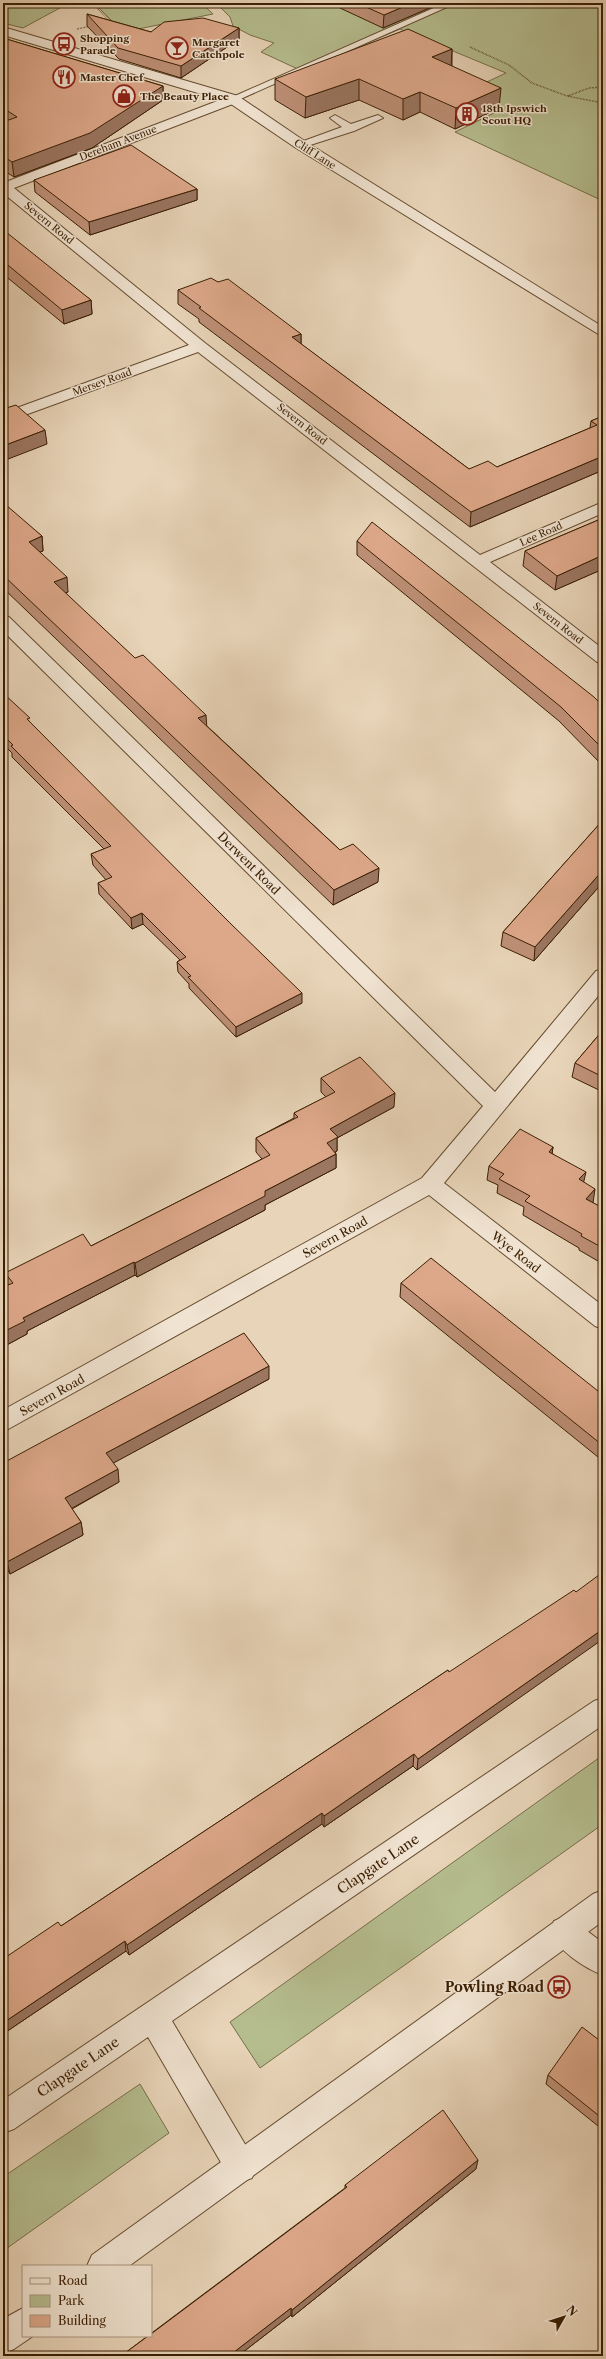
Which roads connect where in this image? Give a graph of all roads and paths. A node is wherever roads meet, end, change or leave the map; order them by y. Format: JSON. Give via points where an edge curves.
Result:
{"nodes":[{"id":1,"x":92,"y":3,"type":"edge"},
{"id":2,"x":452,"y":3,"type":"edge"},
{"id":3,"x":596,"y":3,"type":"edge"},
{"id":4,"x":603,"y":5,"type":"edge"},
{"id":5,"x":115,"y":26,"type":"edge"},
{"id":6,"x":3,"y":31,"type":"edge"},
{"id":7,"x":470,"y":47,"type":"dead end"},
{"id":8,"x":603,"y":87,"type":"edge"},
{"id":9,"x":567,"y":96,"type":"junction"},
{"id":10,"x":232,"y":99,"type":"junction"},
{"id":11,"x":603,"y":103,"type":"edge"},
{"id":12,"x":335,"y":118,"type":"dead end"},
{"id":13,"x":378,"y":118,"type":"dead end"},
{"id":14,"x":351,"y":129,"type":"junction"},
{"id":15,"x":301,"y":145,"type":"junction"},
{"id":16,"x":4,"y":187,"type":"edge"},
{"id":17,"x":603,"y":333,"type":"edge"},
{"id":18,"x":200,"y":346,"type":"junction"},
{"id":19,"x":3,"y":418,"type":"edge"},
{"id":20,"x":603,"y":507,"type":"edge"},
{"id":21,"x":479,"y":561,"type":"junction"},
{"id":22,"x":3,"y":621,"type":"edge"},
{"id":23,"x":603,"y":658,"type":"edge"},
{"id":24,"x":603,"y":976,"type":"edge"},
{"id":25,"x":495,"y":1105,"type":"junction"},
{"id":26,"x":430,"y":1184,"type":"junction"},
{"id":27,"x":603,"y":1319,"type":"edge"},
{"id":28,"x":3,"y":1422,"type":"edge"},
{"id":29,"x":603,"y":1710,"type":"edge"},
{"id":30,"x":603,"y":1904,"type":"edge"},
{"id":31,"x":564,"y":1931,"type":"junction"},
{"id":32,"x":603,"y":1961,"type":"edge"},
{"id":33,"x":154,"y":2017,"type":"junction"},
{"id":34,"x":3,"y":2118,"type":"edge"},
{"id":35,"x":241,"y":2167,"type":"junction"},
{"id":36,"x":104,"y":2265,"type":"edge"},
{"id":37,"x":22,"y":2325,"type":"edge"},
{"id":38,"x":3,"y":2338,"type":"edge"}],
"edges":[{"from":1,"to":5,"type":"path"},
{"from":2,"to":10,"type":"lane"},
{"from":3,"to":4,"type":"path"},
{"from":6,"to":10,"type":"street","name":"Cliff Lane"},
{"from":7,"to":9,"type":"path","via":[[509,65],[532,83]]},
{"from":8,"to":9,"type":"path","via":[[589,88]]},
{"from":9,"to":11,"type":"path"},
{"from":10,"to":15,"type":"street","name":"Cliff Lane"},
{"from":10,"to":16,"type":"street","name":"Dereham Avenue"},
{"from":12,"to":14,"type":"lane"},
{"from":13,"to":14,"type":"lane"},
{"from":14,"to":15,"type":"lane"},
{"from":15,"to":17,"type":"street","name":"Cliff Lane"},
{"from":16,"to":18,"type":"street","name":"Severn Road"},
{"from":18,"to":19,"type":"street","name":"Mersey Road"},
{"from":18,"to":21,"type":"street","name":"Severn Road"},
{"from":20,"to":21,"type":"street","name":"Lee Road"},
{"from":21,"to":23,"type":"street","name":"Severn Road"},
{"from":22,"to":25,"type":"street","name":"Derwent Road"},
{"from":24,"to":25,"type":"street","name":"Severn Road"},
{"from":25,"to":26,"type":"street","name":"Severn Road"},
{"from":26,"to":27,"type":"street","name":"Wye Road"},
{"from":26,"to":28,"type":"street","name":"Severn Road"},
{"from":29,"to":33,"type":"street","name":"Clapgate Lane"},
{"from":30,"to":31,"type":"street"},
{"from":31,"to":32,"type":"street"},
{"from":31,"to":35,"type":"street"},
{"from":33,"to":34,"type":"street","name":"Clapgate Lane"},
{"from":33,"to":35,"type":"street"},
{"from":35,"to":36,"type":"street"},
{"from":37,"to":38,"type":"street"}]}
